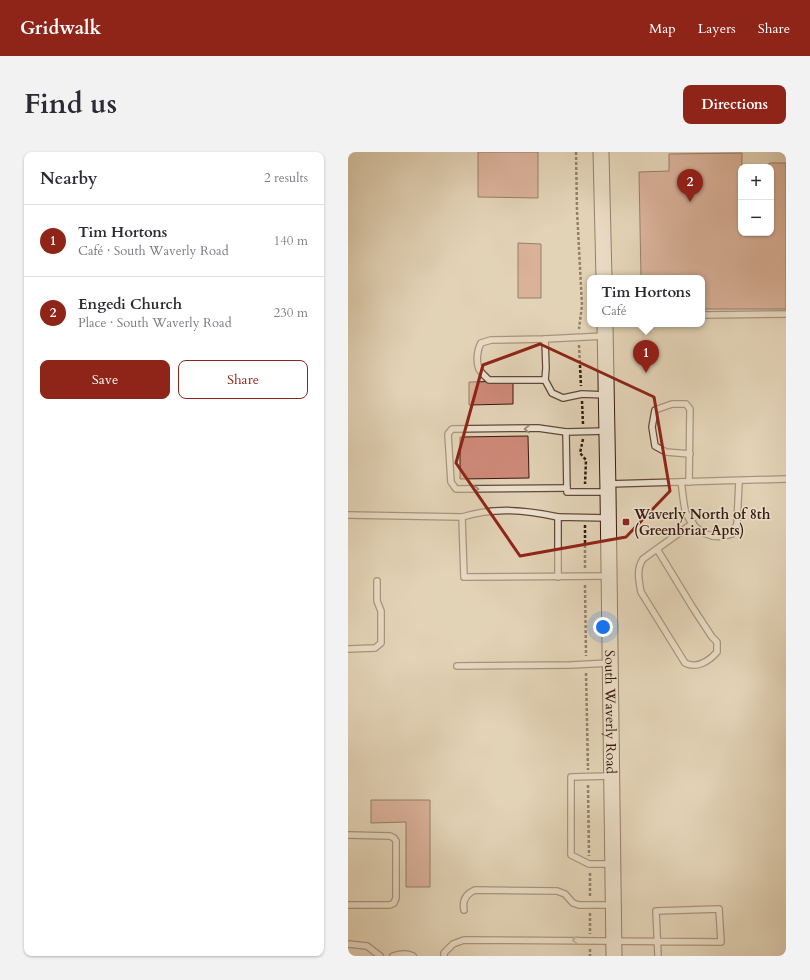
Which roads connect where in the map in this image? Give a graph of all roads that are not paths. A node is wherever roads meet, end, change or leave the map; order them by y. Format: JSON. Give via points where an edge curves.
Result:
{"nodes":[{"id":1,"x":601,"y":152,"type":"edge"},
{"id":2,"x":604,"y":275,"type":"edge"},
{"id":3,"x":786,"y":314,"type":"edge"},
{"id":4,"x":705,"y":315,"type":"edge"},
{"id":5,"x":605,"y":330,"type":"edge"},
{"id":6,"x":545,"y":339,"type":"junction"},
{"id":7,"x":545,"y":380,"type":"junction"},
{"id":8,"x":606,"y":395,"type":"junction"},
{"id":9,"x":607,"y":431,"type":"junction"},
{"id":10,"x":566,"y":432,"type":"junction"},
{"id":11,"x":690,"y":454,"type":"junction"},
{"id":12,"x":786,"y":479,"type":"edge"},
{"id":13,"x":739,"y":481,"type":"junction"},
{"id":14,"x":681,"y":482,"type":"junction"},
{"id":15,"x":689,"y":482,"type":"junction"},
{"id":16,"x":567,"y":488,"type":"junction"},
{"id":17,"x":608,"y":488,"type":"junction"},
{"id":18,"x":348,"y":515,"type":"edge"},
{"id":19,"x":462,"y":517,"type":"junction"},
{"id":20,"x":558,"y":517,"type":"junction"},
{"id":21,"x":608,"y":518,"type":"junction"},
{"id":22,"x":693,"y":523,"type":"junction"},
{"id":23,"x":657,"y":549,"type":"junction"},
{"id":24,"x":609,"y":576,"type":"junction"},
{"id":25,"x":558,"y":577,"type":"junction"},
{"id":26,"x":377,"y":581,"type":"dead end"},
{"id":27,"x":348,"y":649,"type":"edge"},
{"id":28,"x":610,"y":663,"type":"junction"},
{"id":29,"x":457,"y":666,"type":"dead end"},
{"id":30,"x":612,"y":776,"type":"junction"},
{"id":31,"x":348,"y":835,"type":"edge"},
{"id":32,"x":613,"y":864,"type":"junction"},
{"id":33,"x":614,"y":905,"type":"junction"},
{"id":34,"x":348,"y":906,"type":"edge"},
{"id":35,"x":464,"y":910,"type":"dead end"},
{"id":36,"x":614,"y":941,"type":"junction"},
{"id":37,"x":657,"y":942,"type":"junction"},
{"id":38,"x":348,"y":944,"type":"edge"},
{"id":39,"x":380,"y":956,"type":"edge"},
{"id":40,"x":393,"y":956,"type":"edge"},
{"id":41,"x":413,"y":956,"type":"edge"},
{"id":42,"x":444,"y":956,"type":"edge"},
{"id":43,"x":614,"y":956,"type":"edge"},
{"id":44,"x":658,"y":956,"type":"edge"}],
"edges":[{"from":1,"to":2,"type":"main road"},
{"from":3,"to":4,"type":"lane"},
{"from":5,"to":6,"type":"lane","via":[[579,337]]},
{"from":5,"to":8,"type":"main road","name":"South Waverly Road"},
{"from":6,"to":7,"type":"lane"},
{"from":6,"to":7,"type":"lane","via":[[491,340],[481,343],[478,348],[479,370],[489,380]]},
{"from":7,"to":8,"type":"lane","via":[[552,393],[563,398],[582,394]]},
{"from":8,"to":9,"type":"main road","name":"South Waverly Road"},
{"from":9,"to":10,"type":"lane"},
{"from":9,"to":17,"type":"main road","name":"South Waverly Road"},
{"from":10,"to":16,"type":"lane"},
{"from":10,"to":16,"type":"lane","one_way":true,"via":[[538,428],[452,429],[448,434],[452,482],[456,489]]},
{"from":11,"to":11,"type":"lane","via":[[690,409],[686,404],[672,404],[655,410],[652,427],[655,446],[666,452]]},
{"from":11,"to":15,"type":"lane"},
{"from":12,"to":13,"type":"lane"},
{"from":13,"to":15,"type":"lane"},
{"from":13,"to":22,"type":"lane","via":[[737,524],[732,534],[710,536],[700,531]]},
{"from":14,"to":15,"type":"lane"},
{"from":14,"to":17,"type":"lane"},
{"from":14,"to":22,"type":"lane","via":[[686,512]]},
{"from":16,"to":17,"type":"lane","via":[[567,492],[584,492]]},
{"from":17,"to":21,"type":"main road","name":"South Waverly Road"},
{"from":18,"to":19,"type":"lane"},
{"from":19,"to":20,"type":"lane","via":[[489,511],[515,510]]},
{"from":19,"to":25,"type":"lane","via":[[464,577]]},
{"from":20,"to":21,"type":"lane"},
{"from":20,"to":25,"type":"lane"},
{"from":21,"to":24,"type":"main road","name":"South Waverly Road"},
{"from":22,"to":23,"type":"lane"},
{"from":23,"to":23,"type":"lane","via":[[640,563],[638,580],[641,592],[685,663],[696,666],[712,658],[717,652],[717,642]]},
{"from":24,"to":25,"type":"lane"},
{"from":24,"to":28,"type":"main road","name":"South Waverly Road"},
{"from":26,"to":27,"type":"lane","via":[[381,643],[375,648]]},
{"from":28,"to":29,"type":"lane","via":[[571,666]]},
{"from":28,"to":30,"type":"main road","name":"South Waverly Road"},
{"from":30,"to":32,"type":"main road","name":"South Waverly Road"},
{"from":30,"to":32,"type":"lane","via":[[571,777],[571,855],[590,864]]},
{"from":31,"to":34,"type":"lane","via":[[390,836],[396,841],[394,903]]},
{"from":32,"to":33,"type":"main road","name":"South Waverly Road"},
{"from":33,"to":35,"type":"lane","via":[[573,904],[565,894],[557,891],[474,890],[464,898]]},
{"from":33,"to":36,"type":"main road","name":"South Waverly Road"},
{"from":36,"to":37,"type":"lane"},
{"from":36,"to":42,"type":"lane","one_way":true,"via":[[464,940],[453,944]]},
{"from":36,"to":43,"type":"main road","name":"South Waverly Road"},
{"from":37,"to":37,"type":"lane","via":[[722,942],[720,909],[656,911]]},
{"from":37,"to":44,"type":"lane"},
{"from":38,"to":39,"type":"lane","via":[[368,946]]},
{"from":40,"to":41,"type":"lane"}]}
